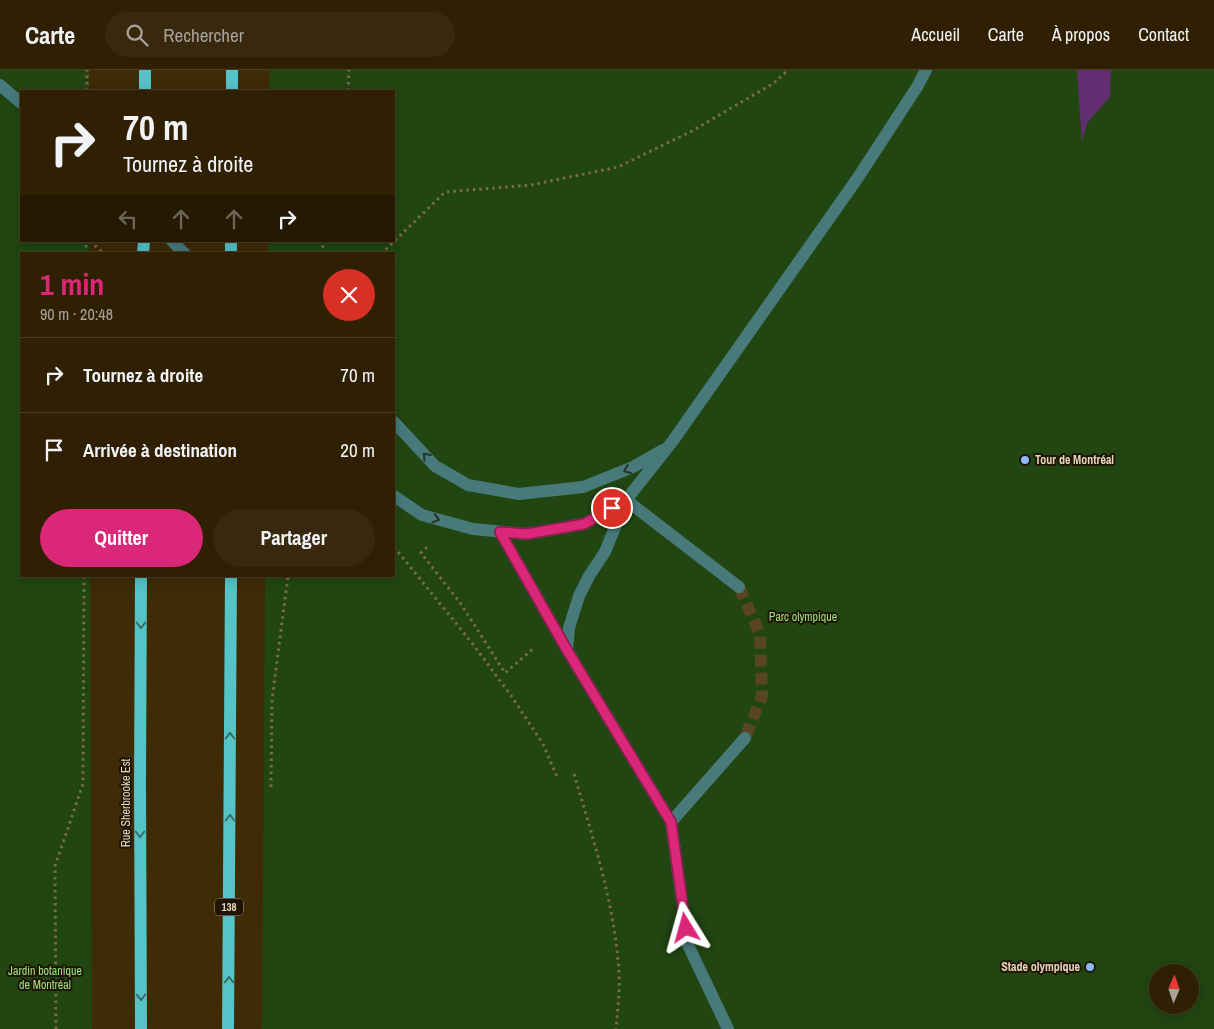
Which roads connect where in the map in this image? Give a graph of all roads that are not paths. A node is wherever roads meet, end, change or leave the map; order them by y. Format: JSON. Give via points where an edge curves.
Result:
{"nodes":[{"id":1,"x":145,"y":70,"type":"edge"},
{"id":2,"x":232,"y":70,"type":"edge"},
{"id":3,"x":926,"y":70,"type":"edge"},
{"id":4,"x":0,"y":86,"type":"edge"},
{"id":5,"x":145,"y":90,"type":"edge"},
{"id":6,"x":232,"y":90,"type":"edge"},
{"id":7,"x":20,"y":102,"type":"edge"},
{"id":8,"x":173,"y":242,"type":"edge"},
{"id":9,"x":183,"y":252,"type":"edge"},
{"id":10,"x":395,"y":423,"type":"edge"},
{"id":11,"x":669,"y":446,"type":"junction"},
{"id":12,"x":395,"y":497,"type":"edge"},
{"id":13,"x":626,"y":500,"type":"junction"},
{"id":14,"x":500,"y":532,"type":"junction"},
{"id":15,"x":141,"y":577,"type":"edge"},
{"id":16,"x":231,"y":577,"type":"edge"},
{"id":17,"x":738,"y":587,"type":"tunnel mouth"},
{"id":18,"x":567,"y":650,"type":"junction"},
{"id":19,"x":745,"y":738,"type":"tunnel mouth"},
{"id":20,"x":671,"y":822,"type":"junction"},
{"id":21,"x":142,"y":1029,"type":"edge"},
{"id":22,"x":228,"y":1029,"type":"edge"},
{"id":23,"x":728,"y":1029,"type":"edge"}],
"edges":[{"from":1,"to":5,"type":"main road"},
{"from":2,"to":6,"type":"main road"},
{"from":3,"to":11,"type":"lane","via":[[857,179]]},
{"from":4,"to":7,"type":"lane"},
{"from":8,"to":9,"type":"lane"},
{"from":11,"to":10,"type":"lane","one_way":true,"via":[[633,467],[583,487],[519,494],[468,485],[435,466]]},
{"from":11,"to":13,"type":"lane"},
{"from":12,"to":14,"type":"lane","one_way":true,"via":[[422,514],[473,530]]},
{"from":13,"to":14,"type":"lane","via":[[584,524],[527,534]]},
{"from":13,"to":17,"type":"lane"},
{"from":13,"to":18,"type":"lane","via":[[605,552],[579,596]]},
{"from":14,"to":18,"type":"lane"},
{"from":15,"to":21,"type":"main road","name":"Rue Sherbrooke Est","one_way":true},
{"from":22,"to":16,"type":"main road","number":"138","one_way":true},
{"from":18,"to":20,"type":"lane"},
{"from":19,"to":20,"type":"lane"},
{"from":20,"to":23,"type":"lane","via":[[688,945]]}]}
